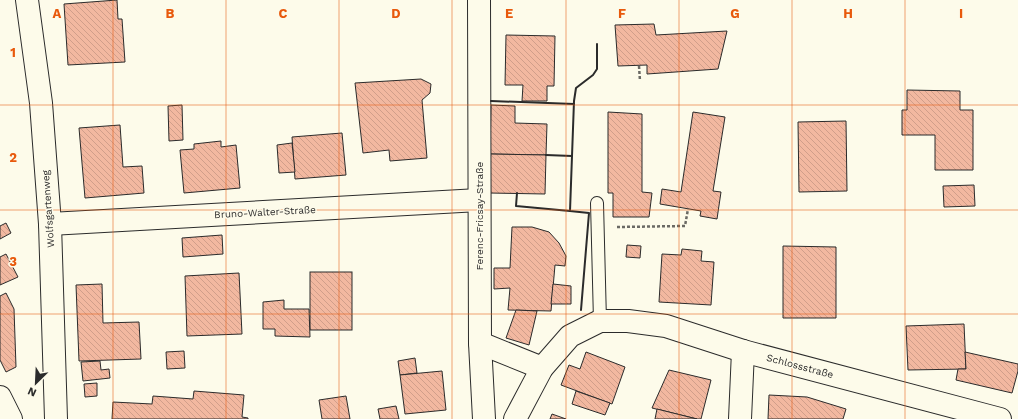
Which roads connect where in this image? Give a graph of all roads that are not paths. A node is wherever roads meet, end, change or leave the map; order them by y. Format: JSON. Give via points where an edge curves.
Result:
{"nodes":[{"id":1,"x":27,"y":0,"type":"edge"},
{"id":2,"x":479,"y":6,"type":"edge"},
{"id":3,"x":479,"y":200,"type":"junction"},
{"id":4,"x":597,"y":203,"type":"dead end"},
{"id":5,"x":50,"y":224,"type":"junction"},
{"id":6,"x":600,"y":322,"type":"junction"},
{"id":7,"x":480,"y":343,"type":"junction"},
{"id":8,"x":743,"y":351,"type":"junction"},
{"id":9,"x":542,"y":368,"type":"junction"},
{"id":10,"x":0,"y":397,"type":"edge"},
{"id":11,"x":11,"y":419,"type":"edge"},
{"id":12,"x":56,"y":419,"type":"edge"},
{"id":13,"x":484,"y":419,"type":"edge"},
{"id":14,"x":515,"y":419,"type":"edge"},
{"id":15,"x":740,"y":419,"type":"edge"},
{"id":16,"x":1000,"y":419,"type":"edge"}],
"edges":[{"from":1,"to":5,"type":"street","name":"Wolfsgartenweg","via":[[41,103]]},
{"from":2,"to":3,"type":"street","name":"Ferenc-Fricsay-Straße"},
{"from":3,"to":5,"type":"street","name":"Bruno-Walter-Straße"},
{"from":3,"to":7,"type":"street","name":"Ferenc-Fricsay-Straße"},
{"from":4,"to":6,"type":"lane"},
{"from":5,"to":12,"type":"street","name":"Wolfsgartenweg"},
{"from":6,"to":8,"type":"street","name":"Schlossstraße","via":[[628,321],[666,326]]},
{"from":6,"to":9,"type":"street","name":"Schlossstraße","via":[[570,336]]},
{"from":7,"to":9,"type":"street"},
{"from":7,"to":13,"type":"street","name":"Ferenc-Fricsay-Straße"},
{"from":8,"to":15,"type":"street"},
{"from":8,"to":16,"type":"street","name":"Schlossstraße"},
{"from":9,"to":14,"type":"street","name":"Schlossstraße"},
{"from":10,"to":11,"type":"street"}]}
